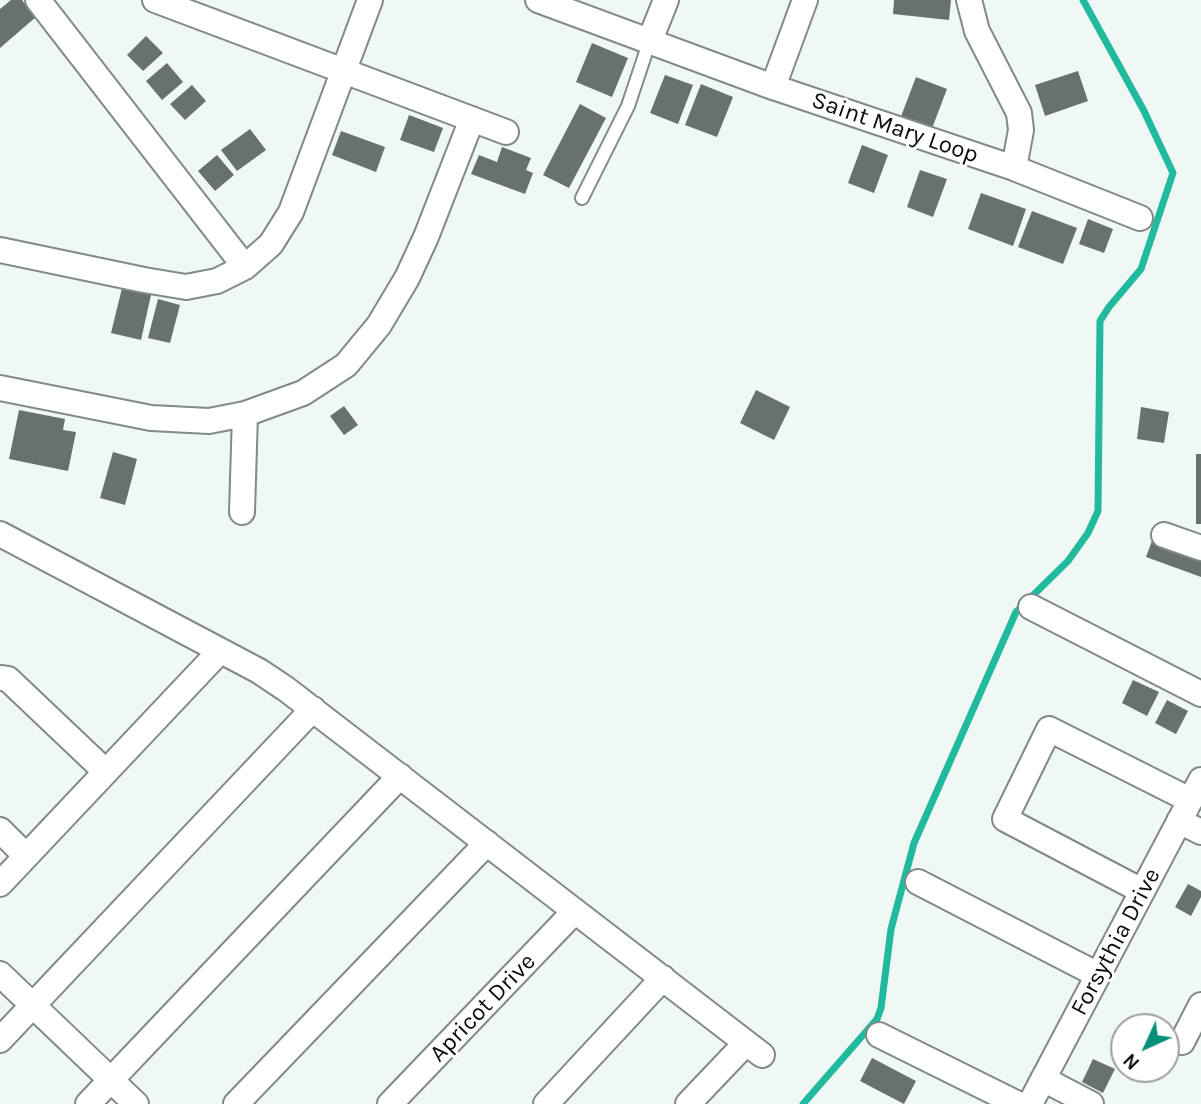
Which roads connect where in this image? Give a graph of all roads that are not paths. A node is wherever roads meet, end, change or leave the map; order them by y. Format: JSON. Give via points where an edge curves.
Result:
{"nodes":[{"id":1,"x":38,"y":0,"type":"edge"},
{"id":2,"x":155,"y":0,"type":"edge"},
{"id":3,"x":370,"y":0,"type":"edge"},
{"id":4,"x":538,"y":0,"type":"edge"},
{"id":5,"x":666,"y":0,"type":"edge"},
{"id":6,"x":805,"y":0,"type":"edge"},
{"id":7,"x":969,"y":0,"type":"edge"},
{"id":8,"x":650,"y":40,"type":"junction"},
{"id":9,"x":344,"y":71,"type":"junction"},
{"id":10,"x":773,"y":87,"type":"junction"},
{"id":11,"x":472,"y":120,"type":"junction"},
{"id":12,"x":506,"y":132,"type":"dead end"},
{"id":13,"x":1014,"y":168,"type":"junction"},
{"id":14,"x":582,"y":198,"type":"dead end"},
{"id":15,"x":1140,"y":218,"type":"dead end"},
{"id":16,"x":0,"y":250,"type":"edge"},
{"id":17,"x":245,"y":267,"type":"junction"},
{"id":18,"x":0,"y":388,"type":"edge"},
{"id":19,"x":245,"y":414,"type":"junction"},
{"id":20,"x":242,"y":512,"type":"dead end"},
{"id":21,"x":0,"y":534,"type":"edge"},
{"id":22,"x":1164,"y":535,"type":"dead end"},
{"id":23,"x":1201,"y":548,"type":"edge"},
{"id":24,"x":1031,"y":607,"type":"dead end"},
{"id":25,"x":220,"y":651,"type":"junction"},
{"id":26,"x":0,"y":678,"type":"edge"},
{"id":27,"x":1201,"y":694,"type":"edge"},
{"id":28,"x":313,"y":709,"type":"junction"},
{"id":29,"x":106,"y":772,"type":"junction"},
{"id":30,"x":400,"y":776,"type":"junction"},
{"id":31,"x":1193,"y":808,"type":"edge"},
{"id":32,"x":0,"y":830,"type":"edge"},
{"id":33,"x":486,"y":843,"type":"junction"},
{"id":34,"x":26,"y":856,"type":"junction"},
{"id":35,"x":918,"y":882,"type":"dead end"},
{"id":36,"x":0,"y":884,"type":"edge"},
{"id":37,"x":1142,"y":891,"type":"junction"},
{"id":38,"x":575,"y":911,"type":"junction"},
{"id":39,"x":0,"y":974,"type":"edge"},
{"id":40,"x":1098,"y":975,"type":"junction"},
{"id":41,"x":663,"y":978,"type":"junction"},
{"id":42,"x":33,"y":1005,"type":"junction"},
{"id":43,"x":1201,"y":1005,"type":"edge"},
{"id":44,"x":879,"y":1035,"type":"dead end"},
{"id":45,"x":0,"y":1040,"type":"edge"},
{"id":46,"x":1182,"y":1042,"type":"dead end"},
{"id":47,"x":1044,"y":1079,"type":"junction"},
{"id":48,"x":111,"y":1080,"type":"junction"},
{"id":49,"x":395,"y":1102,"type":"edge"},
{"id":50,"x":88,"y":1104,"type":"edge"},
{"id":51,"x":136,"y":1104,"type":"edge"},
{"id":52,"x":236,"y":1104,"type":"edge"},
{"id":53,"x":546,"y":1104,"type":"edge"},
{"id":54,"x":688,"y":1104,"type":"edge"},
{"id":55,"x":1018,"y":1104,"type":"edge"},
{"id":56,"x":1030,"y":1104,"type":"edge"},
{"id":57,"x":1091,"y":1104,"type":"edge"}],
"edges":[{"from":1,"to":17,"type":"street"},
{"from":2,"to":9,"type":"street"},
{"from":3,"to":9,"type":"street"},
{"from":4,"to":8,"type":"street","name":"Saint Mary Loop"},
{"from":5,"to":8,"type":"street"},
{"from":6,"to":10,"type":"street"},
{"from":7,"to":13,"type":"street","via":[[977,30],[1019,113],[1021,130]]},
{"from":8,"to":10,"type":"street","name":"Saint Mary Loop"},
{"from":8,"to":14,"type":"lane","via":[[628,106]]},
{"from":9,"to":11,"type":"street"},
{"from":9,"to":17,"type":"street","via":[[291,212],[271,244]]},
{"from":10,"to":13,"type":"street","name":"Saint Mary Loop"},
{"from":11,"to":12,"type":"street"},
{"from":11,"to":19,"type":"street","via":[[426,237],[379,325],[346,365],[303,393]]},
{"from":13,"to":15,"type":"street","name":"Saint Mary Loop"},
{"from":16,"to":17,"type":"street","via":[[186,287],[217,281]]},
{"from":18,"to":19,"type":"street","via":[[151,418],[209,421]]},
{"from":19,"to":20,"type":"street"},
{"from":21,"to":25,"type":"street"},
{"from":22,"to":23,"type":"street"},
{"from":24,"to":27,"type":"street"},
{"from":25,"to":28,"type":"street","via":[[259,671]]},
{"from":25,"to":29,"type":"street"},
{"from":26,"to":29,"type":"street","via":[[8,679]]},
{"from":28,"to":30,"type":"street"},
{"from":28,"to":42,"type":"street"},
{"from":29,"to":34,"type":"street"},
{"from":30,"to":33,"type":"street"},
{"from":30,"to":48,"type":"street"},
{"from":31,"to":37,"type":"street","name":"Forsythia Drive"},
{"from":31,"to":37,"type":"street","via":[[1049,729],[1005,819]]},
{"from":32,"to":34,"type":"street"},
{"from":33,"to":38,"type":"street"},
{"from":33,"to":52,"type":"street"},
{"from":34,"to":36,"type":"street"},
{"from":35,"to":40,"type":"street"},
{"from":37,"to":40,"type":"street","name":"Forsythia Drive"},
{"from":38,"to":41,"type":"street"},
{"from":38,"to":49,"type":"street","name":"Apricot Drive"},
{"from":39,"to":42,"type":"street"},
{"from":40,"to":47,"type":"street","name":"Forsythia Drive"},
{"from":41,"to":53,"type":"street"},
{"from":41,"to":54,"type":"street","via":[[754,1049]]},
{"from":42,"to":45,"type":"street"},
{"from":42,"to":48,"type":"street"},
{"from":43,"to":46,"type":"street"},
{"from":44,"to":55,"type":"street"},
{"from":47,"to":56,"type":"street","name":"Forsythia Drive"},
{"from":47,"to":57,"type":"street"},
{"from":48,"to":50,"type":"street"},
{"from":48,"to":51,"type":"street"}]}
